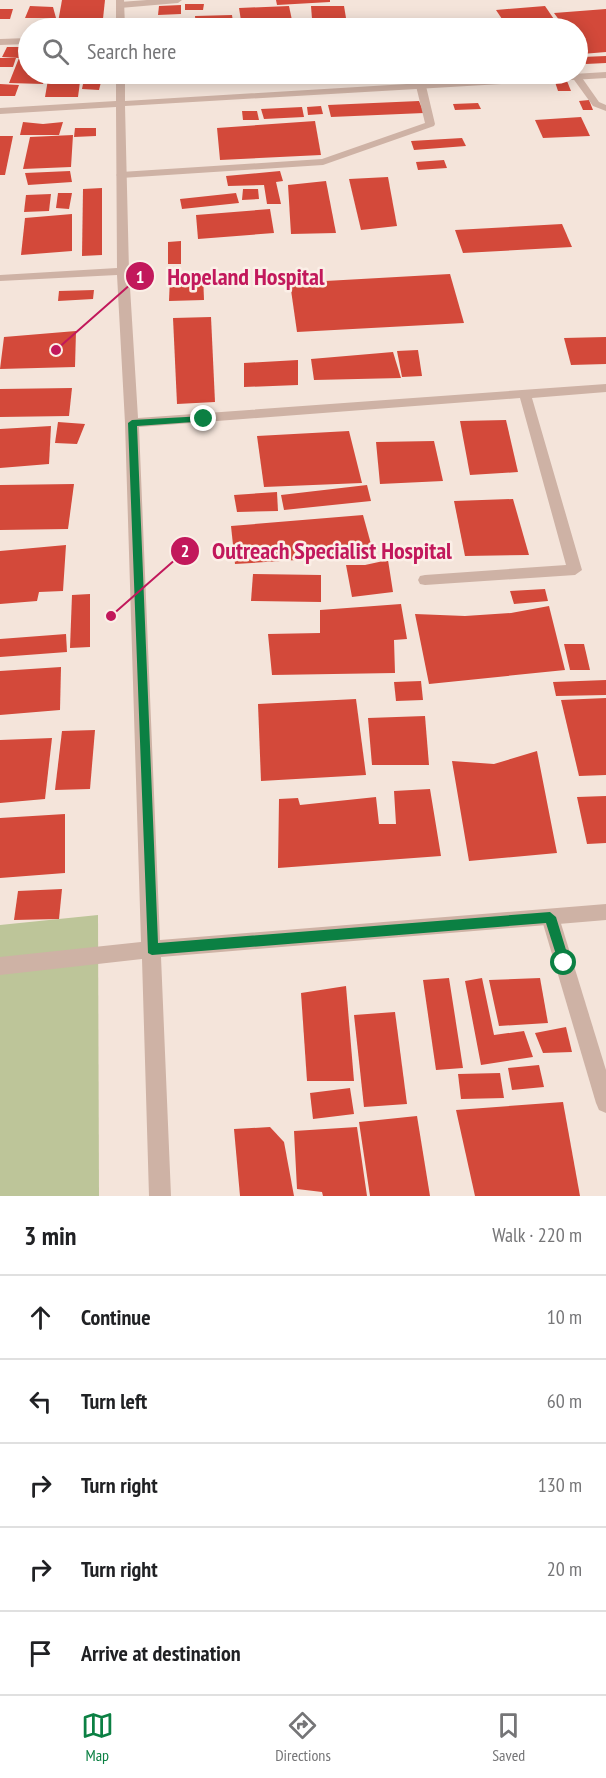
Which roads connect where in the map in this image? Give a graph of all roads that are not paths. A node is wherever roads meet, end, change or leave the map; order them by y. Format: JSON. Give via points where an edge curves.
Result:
{"nodes":[{"id":1,"x":177,"y":0,"type":"edge"},
{"id":2,"x":120,"y":2,"type":"edge"},
{"id":3,"x":121,"y":18,"type":"edge"},
{"id":4,"x":18,"y":41,"type":"edge"},
{"id":5,"x":0,"y":42,"type":"edge"},
{"id":6,"x":606,"y":75,"type":"edge"},
{"id":7,"x":588,"y":76,"type":"edge"},
{"id":8,"x":120,"y":84,"type":"edge"},
{"id":9,"x":456,"y":84,"type":"edge"},
{"id":10,"x":583,"y":84,"type":"edge"},
{"id":11,"x":421,"y":86,"type":"junction"},
{"id":12,"x":601,"y":103,"type":"edge"},
{"id":13,"x":119,"y":104,"type":"junction"},
{"id":14,"x":606,"y":108,"type":"edge"},
{"id":15,"x":0,"y":111,"type":"edge"},
{"id":16,"x":121,"y":175,"type":"junction"},
{"id":17,"x":123,"y":271,"type":"junction"},
{"id":18,"x":0,"y":278,"type":"edge"},
{"id":19,"x":606,"y":388,"type":"edge"},
{"id":20,"x":525,"y":395,"type":"junction"},
{"id":21,"x":132,"y":423,"type":"junction"},
{"id":22,"x":425,"y":580,"type":"dead end"},
{"id":23,"x":606,"y":912,"type":"edge"},
{"id":24,"x":550,"y":917,"type":"junction"},
{"id":25,"x":152,"y":949,"type":"junction"},
{"id":26,"x":0,"y":966,"type":"edge"},
{"id":27,"x":606,"y":1103,"type":"edge"},
{"id":28,"x":160,"y":1196,"type":"edge"}],
"edges":[{"from":1,"to":2,"type":"street"},
{"from":2,"to":3,"type":"street"},
{"from":4,"to":5,"type":"street"},
{"from":6,"to":7,"type":"street"},
{"from":8,"to":13,"type":"street"},
{"from":9,"to":11,"type":"street"},
{"from":10,"to":12,"type":"street"},
{"from":11,"to":13,"type":"street"},
{"from":11,"to":16,"type":"street","via":[[430,124],[323,162]]},
{"from":12,"to":14,"type":"street"},
{"from":13,"to":15,"type":"street"},
{"from":13,"to":16,"type":"street"},
{"from":16,"to":17,"type":"street"},
{"from":17,"to":18,"type":"street"},
{"from":17,"to":21,"type":"street"},
{"from":19,"to":20,"type":"street"},
{"from":20,"to":21,"type":"street"},
{"from":20,"to":22,"type":"street","via":[[575,570]]},
{"from":21,"to":25,"type":"street"},
{"from":23,"to":24,"type":"street"},
{"from":24,"to":25,"type":"street"},
{"from":24,"to":27,"type":"street"},
{"from":25,"to":26,"type":"street"},
{"from":25,"to":28,"type":"street"}]}
